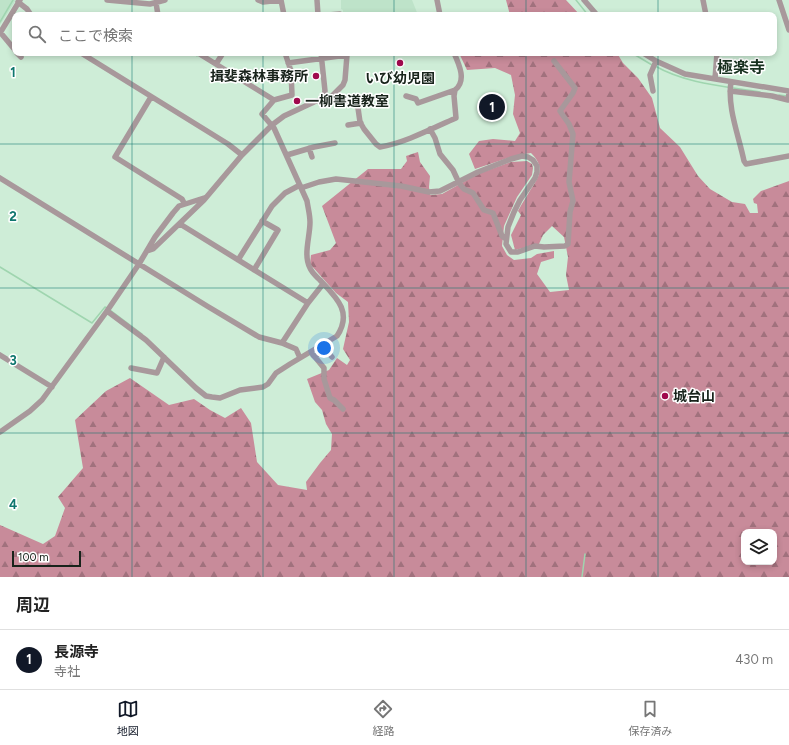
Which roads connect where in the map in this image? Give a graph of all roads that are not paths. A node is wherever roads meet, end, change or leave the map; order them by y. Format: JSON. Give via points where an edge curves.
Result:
{"nodes":[{"id":1,"x":107,"y":0,"type":"edge"},
{"id":2,"x":165,"y":0,"type":"edge"},
{"id":3,"x":258,"y":0,"type":"edge"},
{"id":4,"x":281,"y":0,"type":"edge"},
{"id":5,"x":317,"y":0,"type":"edge"},
{"id":6,"x":437,"y":0,"type":"edge"},
{"id":7,"x":584,"y":0,"type":"edge"},
{"id":8,"x":703,"y":0,"type":"edge"},
{"id":9,"x":779,"y":0,"type":"edge"},
{"id":10,"x":19,"y":1,"type":"edge"},
{"id":11,"x":156,"y":3,"type":"junction"},
{"id":12,"x":12,"y":12,"type":"edge"},
{"id":13,"x":29,"y":12,"type":"edge"},
{"id":14,"x":158,"y":12,"type":"edge"},
{"id":15,"x":283,"y":12,"type":"edge"},
{"id":16,"x":318,"y":12,"type":"edge"},
{"id":17,"x":439,"y":12,"type":"edge"},
{"id":18,"x":594,"y":12,"type":"edge"},
{"id":19,"x":705,"y":12,"type":"edge"},
{"id":20,"x":12,"y":13,"type":"edge"},
{"id":21,"x":789,"y":30,"type":"edge"},
{"id":22,"x":0,"y":33,"type":"edge"},
{"id":23,"x":12,"y":47,"type":"edge"},
{"id":24,"x":86,"y":56,"type":"edge"},
{"id":25,"x":203,"y":56,"type":"edge"},
{"id":26,"x":220,"y":56,"type":"edge"},
{"id":27,"x":286,"y":56,"type":"edge"},
{"id":28,"x":321,"y":56,"type":"edge"},
{"id":29,"x":347,"y":56,"type":"edge"},
{"id":30,"x":456,"y":56,"type":"edge"},
{"id":31,"x":648,"y":56,"type":"edge"},
{"id":32,"x":717,"y":56,"type":"edge"},
{"id":33,"x":554,"y":61,"type":"dead end"},
{"id":34,"x":656,"y":61,"type":"junction"},
{"id":35,"x":288,"y":63,"type":"junction"},
{"id":36,"x":216,"y":64,"type":"junction"},
{"id":37,"x":714,"y":79,"type":"junction"},
{"id":38,"x":731,"y":82,"type":"junction"},
{"id":39,"x":455,"y":90,"type":"junction"},
{"id":40,"x":654,"y":90,"type":"dead end"},
{"id":41,"x":730,"y":91,"type":"junction"},
{"id":42,"x":789,"y":92,"type":"edge"},
{"id":43,"x":406,"y":96,"type":"dead end"},
{"id":44,"x":151,"y":97,"type":"junction"},
{"id":45,"x":325,"y":99,"type":"junction"},
{"id":46,"x":274,"y":100,"type":"junction"},
{"id":47,"x":788,"y":100,"type":"edge"},
{"id":48,"x":361,"y":123,"type":"junction"},
{"id":49,"x":272,"y":125,"type":"junction"},
{"id":50,"x":348,"y":125,"type":"dead end"},
{"id":51,"x":430,"y":130,"type":"junction"},
{"id":52,"x":335,"y":143,"type":"dead end"},
{"id":53,"x":309,"y":148,"type":"junction"},
{"id":54,"x":242,"y":155,"type":"junction"},
{"id":55,"x":287,"y":155,"type":"junction"},
{"id":56,"x":789,"y":156,"type":"edge"},
{"id":57,"x":312,"y":157,"type":"dead end"},
{"id":58,"x":0,"y":178,"type":"edge"},
{"id":59,"x":458,"y":181,"type":"junction"},
{"id":60,"x":301,"y":186,"type":"junction"},
{"id":61,"x":205,"y":198,"type":"junction"},
{"id":62,"x":184,"y":203,"type":"dead end"},
{"id":63,"x":262,"y":221,"type":"junction"},
{"id":64,"x":180,"y":224,"type":"junction"},
{"id":65,"x":506,"y":239,"type":"junction"},
{"id":66,"x":147,"y":251,"type":"junction"},
{"id":67,"x":238,"y":260,"type":"junction"},
{"id":68,"x":140,"y":264,"type":"junction"},
{"id":69,"x":254,"y":270,"type":"junction"},
{"id":70,"x":324,"y":284,"type":"junction"},
{"id":71,"x":308,"y":303,"type":"junction"},
{"id":72,"x":107,"y":311,"type":"junction"},
{"id":73,"x":282,"y":343,"type":"junction"},
{"id":74,"x":323,"y":347,"type":"junction"},
{"id":75,"x":311,"y":352,"type":"junction"},
{"id":76,"x":0,"y":355,"type":"edge"},
{"id":77,"x":164,"y":357,"type":"junction"},
{"id":78,"x":315,"y":357,"type":"junction"},
{"id":79,"x":332,"y":357,"type":"dead end"},
{"id":80,"x":300,"y":358,"type":"junction"},
{"id":81,"x":131,"y":368,"type":"dead end"},
{"id":82,"x":52,"y":387,"type":"junction"},
{"id":83,"x":343,"y":408,"type":"dead end"},
{"id":84,"x":0,"y":432,"type":"edge"}],
"edges":[{"from":1,"to":11,"type":"street"},
{"from":2,"to":11,"type":"street"},
{"from":3,"to":4,"type":"street"},
{"from":4,"to":15,"type":"street"},
{"from":5,"to":16,"type":"street"},
{"from":6,"to":17,"type":"street"},
{"from":7,"to":18,"type":"street"},
{"from":8,"to":19,"type":"street"},
{"from":9,"to":21,"type":"street"},
{"from":10,"to":12,"type":"street"},
{"from":10,"to":13,"type":"street"},
{"from":11,"to":14,"type":"street"},
{"from":20,"to":22,"type":"street"},
{"from":22,"to":23,"type":"street"},
{"from":24,"to":44,"type":"street"},
{"from":25,"to":36,"type":"street"},
{"from":26,"to":36,"type":"street"},
{"from":27,"to":35,"type":"street"},
{"from":28,"to":35,"type":"street"},
{"from":28,"to":45,"type":"street"},
{"from":29,"to":45,"type":"street","via":[[343,85]]},
{"from":30,"to":39,"type":"street","via":[[462,74]]},
{"from":31,"to":34,"type":"street"},
{"from":32,"to":37,"type":"street"},
{"from":33,"to":65,"type":"street","via":[[575,88],[560,111],[571,128],[573,140],[569,171],[573,201],[568,222],[569,240],[565,246],[535,246],[511,252]]},
{"from":34,"to":37,"type":"street","via":[[685,74]]},
{"from":34,"to":40,"type":"street","via":[[650,75]]},
{"from":35,"to":46,"type":"street","via":[[291,70],[292,95]]},
{"from":36,"to":46,"type":"street"},
{"from":37,"to":38,"type":"street"},
{"from":38,"to":41,"type":"street"},
{"from":38,"to":42,"type":"street"},
{"from":39,"to":43,"type":"street","via":[[418,103],[416,99]]},
{"from":39,"to":51,"type":"street","via":[[456,118]]},
{"from":41,"to":47,"type":"street"},
{"from":41,"to":56,"type":"street","via":[[746,164]]},
{"from":42,"to":47,"type":"street"},
{"from":44,"to":54,"type":"street"},
{"from":44,"to":62,"type":"street","via":[[115,157],[182,199]]},
{"from":45,"to":48,"type":"street","via":[[355,104]]},
{"from":45,"to":49,"type":"street","via":[[284,116]]},
{"from":46,"to":49,"type":"street","via":[[262,114]]},
{"from":48,"to":50,"type":"street"},
{"from":48,"to":51,"type":"street","via":[[380,147]]},
{"from":49,"to":54,"type":"street"},
{"from":49,"to":55,"type":"street"},
{"from":51,"to":59,"type":"street","via":[[440,154]]},
{"from":52,"to":53,"type":"street"},
{"from":53,"to":55,"type":"street"},
{"from":53,"to":57,"type":"street"},
{"from":54,"to":61,"type":"street"},
{"from":55,"to":60,"type":"street"},
{"from":58,"to":68,"type":"street"},
{"from":59,"to":60,"type":"street","via":[[440,191],[429,192],[401,186],[336,179]]},
{"from":59,"to":65,"type":"street","via":[[464,189],[473,193],[484,210],[493,213],[502,236]]},
{"from":59,"to":65,"type":"street","via":[[517,158],[528,156],[533,160],[537,166],[535,178],[514,212]]},
{"from":60,"to":63,"type":"street","via":[[284,193]]},
{"from":60,"to":70,"type":"street","via":[[310,223],[306,257],[310,270]]},
{"from":61,"to":64,"type":"street"},
{"from":61,"to":66,"type":"street","via":[[179,206]]},
{"from":63,"to":67,"type":"street"},
{"from":63,"to":69,"type":"street","via":[[278,230]]},
{"from":64,"to":66,"type":"street","via":[[153,249]]},
{"from":64,"to":67,"type":"street"},
{"from":66,"to":68,"type":"street"},
{"from":67,"to":69,"type":"street"},
{"from":68,"to":72,"type":"street"},
{"from":68,"to":73,"type":"street","via":[[259,336]]},
{"from":69,"to":71,"type":"street"},
{"from":70,"to":71,"type":"street"},
{"from":70,"to":74,"type":"street","via":[[336,299],[344,320],[337,336]]},
{"from":71,"to":73,"type":"street"},
{"from":72,"to":77,"type":"street"},
{"from":72,"to":82,"type":"street"},
{"from":73,"to":80,"type":"street","via":[[296,349]]},
{"from":74,"to":75,"type":"street"},
{"from":74,"to":78,"type":"street"},
{"from":74,"to":79,"type":"street"},
{"from":75,"to":78,"type":"street"},
{"from":75,"to":80,"type":"street"},
{"from":76,"to":82,"type":"street"},
{"from":77,"to":80,"type":"street","via":[[206,396],[220,398],[240,390],[264,387],[276,373]]},
{"from":77,"to":81,"type":"street","via":[[157,373]]},
{"from":78,"to":83,"type":"street","via":[[324,368],[324,379],[330,398]]},
{"from":82,"to":84,"type":"street","via":[[42,400]]}]}
